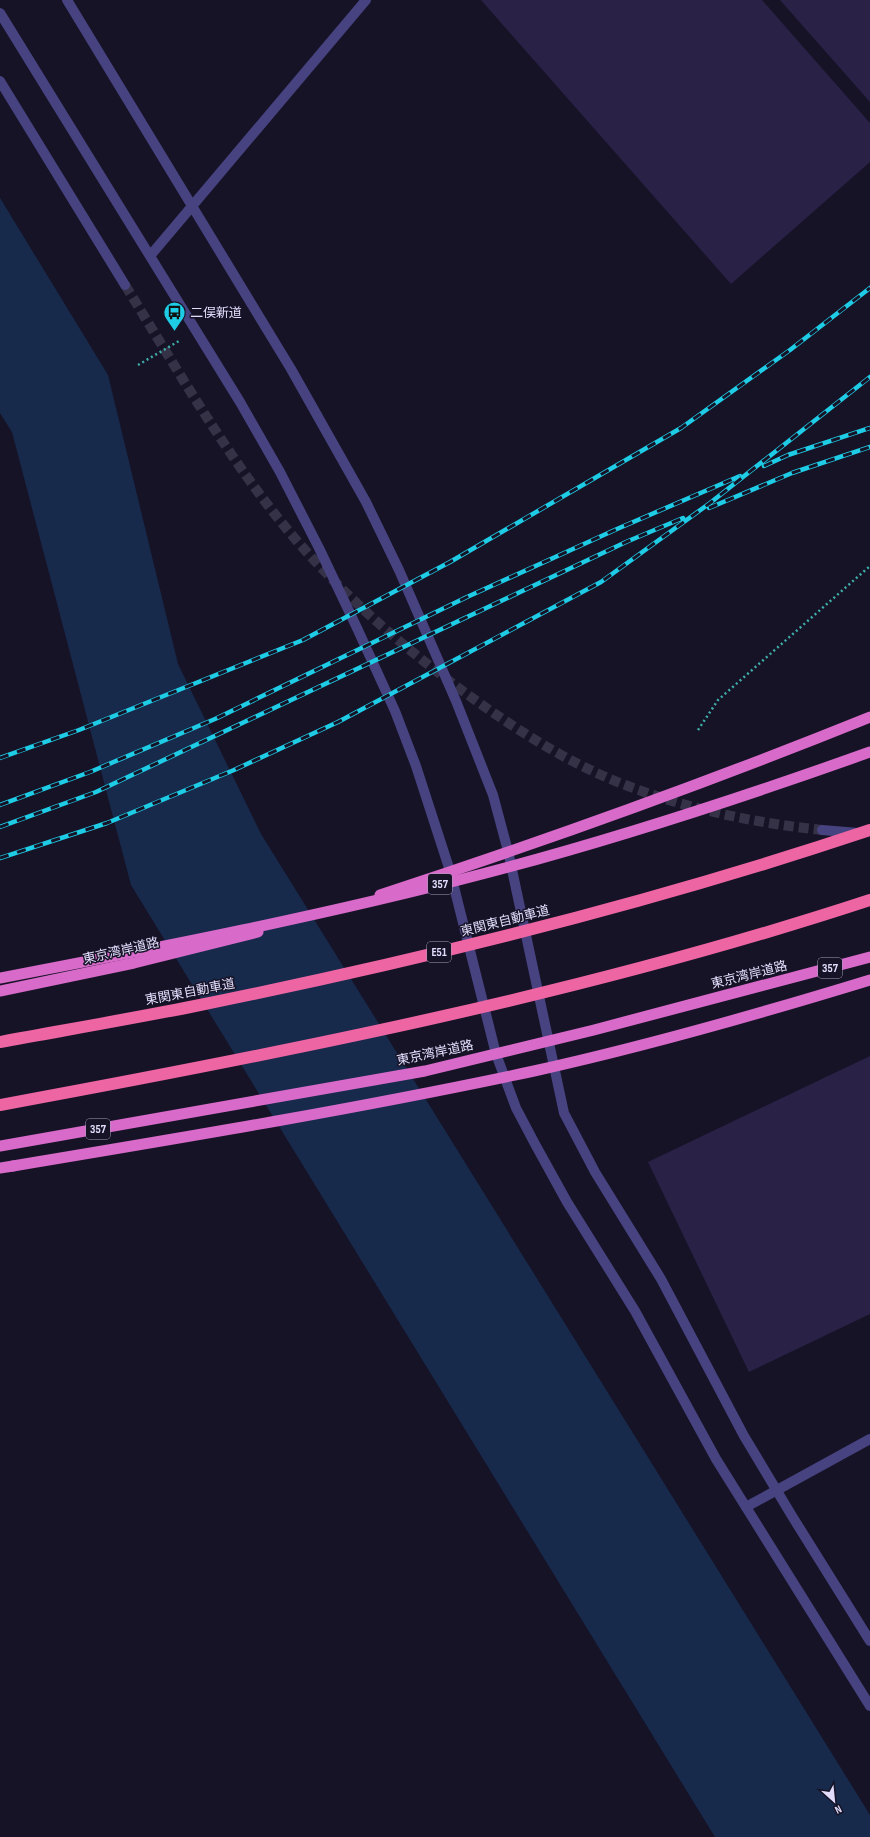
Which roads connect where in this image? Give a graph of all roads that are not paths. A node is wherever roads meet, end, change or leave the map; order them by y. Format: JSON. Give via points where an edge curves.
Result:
{"nodes":[{"id":1,"x":67,"y":0,"type":"edge"},
{"id":2,"x":366,"y":0,"type":"edge"},
{"id":3,"x":0,"y":13,"type":"edge"},
{"id":4,"x":0,"y":80,"type":"edge"},
{"id":5,"x":193,"y":205,"type":"junction"},
{"id":6,"x":150,"y":256,"type":"junction"},
{"id":7,"x":125,"y":285,"type":"tunnel mouth"},
{"id":8,"x":870,"y":717,"type":"edge"},
{"id":9,"x":870,"y":752,"type":"edge"},
{"id":10,"x":822,"y":830,"type":"tunnel mouth"},
{"id":11,"x":870,"y":832,"type":"edge"},
{"id":12,"x":508,"y":851,"type":"junction"},
{"id":13,"x":450,"y":871,"type":"junction"},
{"id":14,"x":870,"y":900,"type":"edge"},
{"id":15,"x":870,"y":957,"type":"edge"},
{"id":16,"x":0,"y":978,"type":"edge"},
{"id":17,"x":870,"y":980,"type":"edge"},
{"id":18,"x":0,"y":991,"type":"edge"},
{"id":19,"x":549,"y":1041,"type":"junction"},
{"id":20,"x":0,"y":1042,"type":"edge"},
{"id":21,"x":496,"y":1054,"type":"junction"},
{"id":22,"x":0,"y":1105,"type":"edge"},
{"id":23,"x":0,"y":1146,"type":"edge"},
{"id":24,"x":0,"y":1168,"type":"edge"},
{"id":25,"x":870,"y":1438,"type":"edge"},
{"id":26,"x":776,"y":1490,"type":"junction"},
{"id":27,"x":746,"y":1507,"type":"junction"},
{"id":28,"x":870,"y":1641,"type":"edge"},
{"id":29,"x":870,"y":1706,"type":"edge"}],
"edges":[{"from":1,"to":5,"type":"street"},
{"from":2,"to":5,"type":"street"},
{"from":3,"to":6,"type":"street"},
{"from":4,"to":7,"type":"street"},
{"from":5,"to":6,"type":"street"},
{"from":5,"to":12,"type":"street","via":[[366,502],[399,570],[481,761]]},
{"from":6,"to":13,"type":"street","via":[[240,402],[319,548],[395,711]]},
{"from":8,"to":12,"type":"highway","name":"東京湾岸道路","number":"357","via":[[727,773]]},
{"from":9,"to":16,"type":"highway","name":"東京湾岸道路","number":"357","bridge":true,"via":[[662,822],[486,873],[186,942]]},
{"from":10,"to":11,"type":"street"},
{"from":11,"to":20,"type":"highway","name":"東関東自動車道","number":"E51","bridge":true,"via":[[674,891],[496,938],[195,1006]]},
{"from":12,"to":13,"type":"highway","name":"東京湾岸道路","number":"357"},
{"from":12,"to":19,"type":"street"},
{"from":13,"to":18,"type":"highway","name":"東京湾岸道路","number":"357","bridge":true,"via":[[301,921],[134,963]]},
{"from":13,"to":21,"type":"street"},
{"from":14,"to":22,"type":"highway","bridge":true,"via":[[693,953],[458,1013],[210,1066]]},
{"from":15,"to":19,"type":"highway","name":"東京湾岸道路","number":"357"},
{"from":17,"to":24,"type":"highway","number":"357","bridge":true,"via":[[713,1026],[536,1070],[240,1128]]},
{"from":19,"to":21,"type":"highway","name":"東京湾岸道路","number":"357"},
{"from":19,"to":26,"type":"street","via":[[564,1113],[595,1172],[661,1279],[744,1436]]},
{"from":21,"to":23,"type":"highway","name":"東京湾岸道路","number":"357","via":[[425,1071]]},
{"from":21,"to":27,"type":"street","via":[[516,1108],[567,1202],[635,1311],[716,1459]]},
{"from":25,"to":26,"type":"street"},
{"from":26,"to":27,"type":"street"},
{"from":26,"to":28,"type":"street"},
{"from":27,"to":29,"type":"street"}]}
